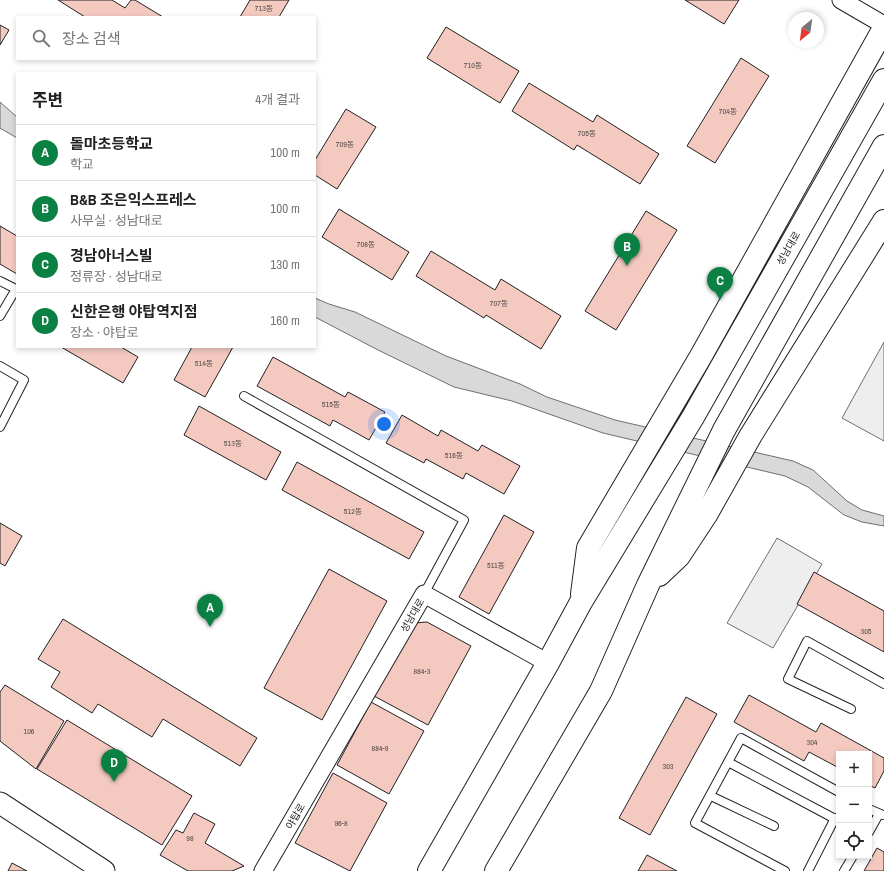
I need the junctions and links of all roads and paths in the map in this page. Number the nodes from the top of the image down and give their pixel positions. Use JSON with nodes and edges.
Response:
{"nodes":[{"id":1,"x":841,"y":0,"type":"edge"},
{"id":2,"x":884,"y":27,"type":"edge"},
{"id":3,"x":884,"y":80,"type":"edge"},
{"id":4,"x":884,"y":146,"type":"edge"},
{"id":5,"x":884,"y":221,"type":"edge"},
{"id":6,"x":0,"y":281,"type":"edge"},
{"id":7,"x":0,"y":316,"type":"edge"},
{"id":8,"x":0,"y":366,"type":"edge"},
{"id":9,"x":244,"y":396,"type":"dead end"},
{"id":10,"x":0,"y":427,"type":"edge"},
{"id":11,"x":696,"y":511,"type":"junction"},
{"id":12,"x":424,"y":594,"type":"junction"},
{"id":13,"x":581,"y":602,"type":"junction"},
{"id":14,"x":548,"y":664,"type":"junction"},
{"id":15,"x":884,"y":684,"type":"edge"},
{"id":16,"x":850,"y":709,"type":"dead end"},
{"id":17,"x":328,"y":760,"type":"joint"},
{"id":18,"x":728,"y":762,"type":"junction"},
{"id":19,"x":836,"y":790,"type":"edge"},
{"id":20,"x":711,"y":796,"type":"junction"},
{"id":21,"x":2,"y":810,"type":"edge"},
{"id":22,"x":872,"y":810,"type":"edge"},
{"id":23,"x":882,"y":815,"type":"edge"},
{"id":24,"x":836,"y":818,"type":"edge"},
{"id":25,"x":836,"y":821,"type":"edge"},
{"id":26,"x":774,"y":826,"type":"dead end"},
{"id":27,"x":872,"y":828,"type":"edge"},
{"id":28,"x":851,"y":859,"type":"edge"},
{"id":29,"x":104,"y":871,"type":"edge"},
{"id":30,"x":263,"y":871,"type":"edge"},
{"id":31,"x":429,"y":871,"type":"edge"},
{"id":32,"x":496,"y":871,"type":"edge"},
{"id":33,"x":785,"y":871,"type":"edge"},
{"id":34,"x":808,"y":871,"type":"edge"},
{"id":35,"x":844,"y":871,"type":"edge"}],
"edges":[{"from":1,"to":2,"type":"street"},
{"from":2,"to":13,"type":"main road"},
{"from":3,"to":13,"type":"main road","name":"성남대로"},
{"from":4,"to":11,"type":"main road"},
{"from":5,"to":11,"type":"main road"},
{"from":6,"to":7,"type":"lane"},
{"from":8,"to":10,"type":"lane"},
{"from":9,"to":12,"type":"lane"},
{"from":11,"to":32,"type":"main road"},
{"from":12,"to":14,"type":"street","name":"성남대로"},
{"from":12,"to":17,"type":"street","name":"성남대로"},
{"from":13,"to":14,"type":"main road"},
{"from":14,"to":31,"type":"main road"},
{"from":15,"to":16,"type":"lane"},
{"from":17,"to":30,"type":"street","name":"야탑로"},
{"from":18,"to":19,"type":"lane"},
{"from":18,"to":20,"type":"lane"},
{"from":18,"to":24,"type":"lane"},
{"from":20,"to":26,"type":"lane"},
{"from":20,"to":33,"type":"lane"},
{"from":21,"to":29,"type":"street"},
{"from":22,"to":23,"type":"lane"},
{"from":23,"to":27,"type":"lane"},
{"from":25,"to":34,"type":"lane"},
{"from":28,"to":35,"type":"lane"}]}
